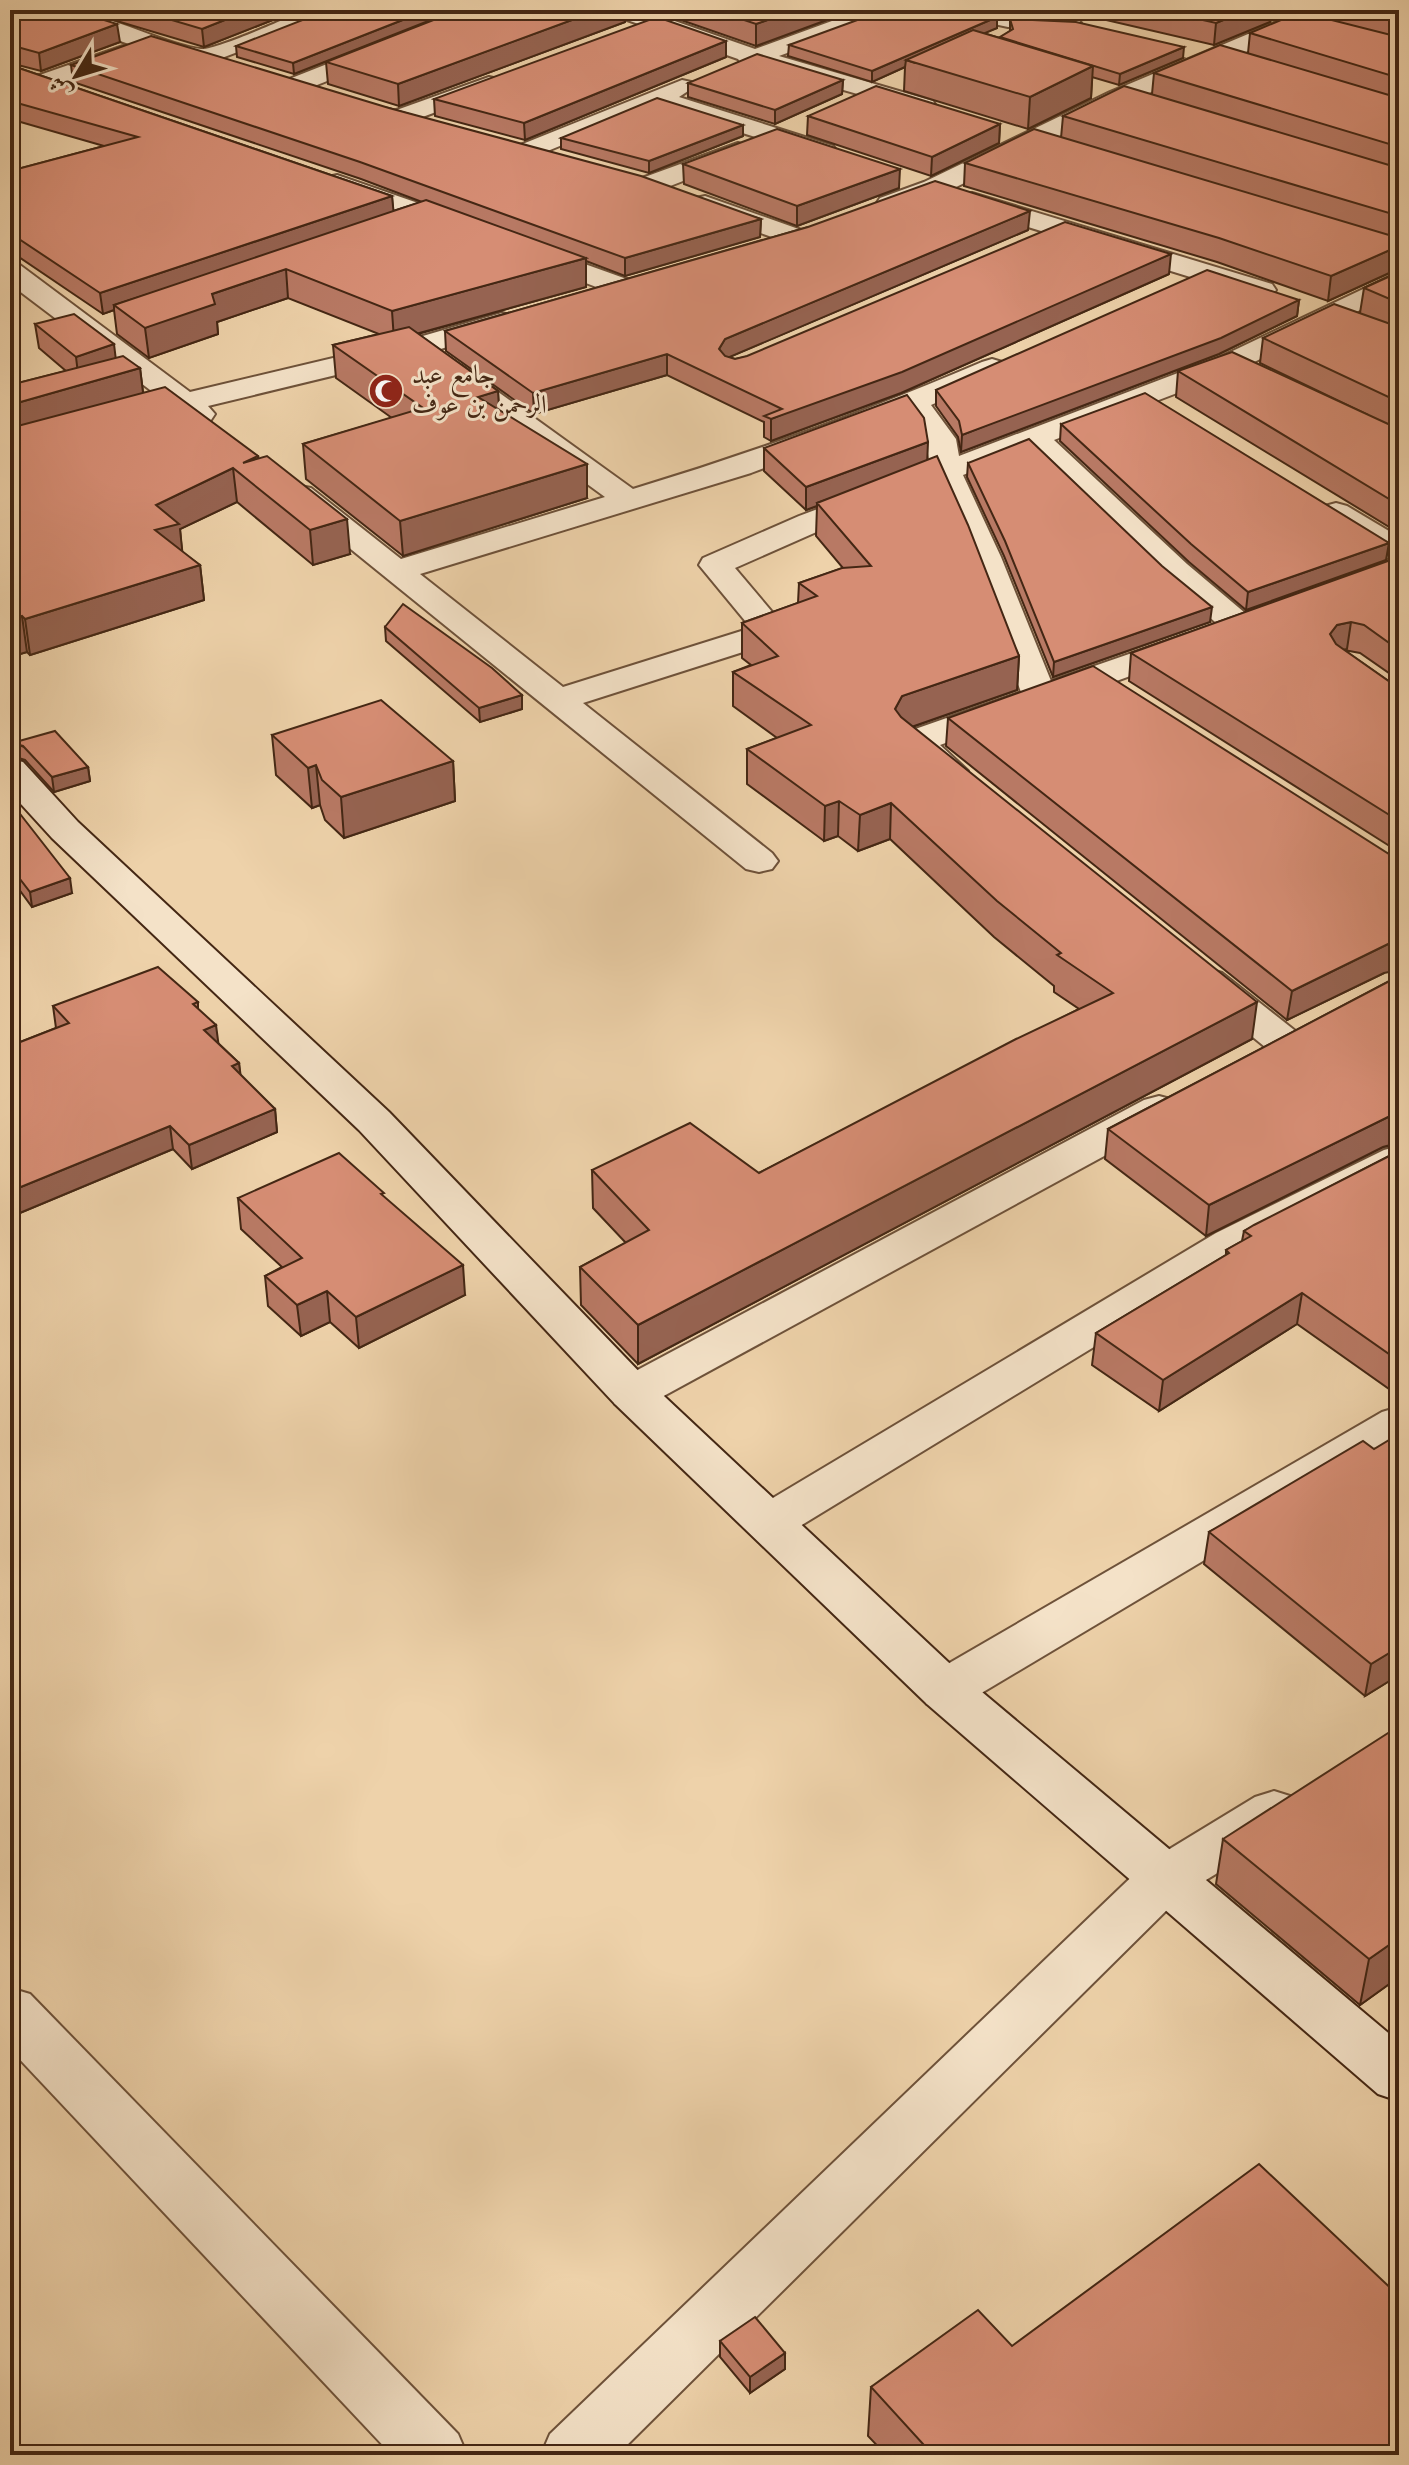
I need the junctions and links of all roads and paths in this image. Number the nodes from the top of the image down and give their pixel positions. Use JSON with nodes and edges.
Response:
{"nodes":[{"id":1,"x":327,"y":10,"type":"edge"},
{"id":2,"x":485,"y":10,"type":"edge"},
{"id":3,"x":935,"y":10,"type":"edge"},
{"id":4,"x":960,"y":10,"type":"edge"},
{"id":5,"x":1255,"y":10,"type":"edge"},
{"id":6,"x":1325,"y":10,"type":"edge"},
{"id":7,"x":78,"y":19,"type":"edge"},
{"id":8,"x":625,"y":21,"type":"edge"},
{"id":9,"x":1291,"y":22,"type":"junction"},
{"id":10,"x":1089,"y":26,"type":"edge"},
{"id":11,"x":1338,"y":34,"type":"edge"},
{"id":12,"x":148,"y":43,"type":"junction"},
{"id":13,"x":1179,"y":49,"type":"edge"},
{"id":14,"x":1213,"y":55,"type":"junction"},
{"id":15,"x":206,"y":57,"type":"junction"},
{"id":16,"x":756,"y":57,"type":"junction"},
{"id":17,"x":728,"y":68,"type":"edge"},
{"id":18,"x":1255,"y":69,"type":"edge"},
{"id":19,"x":918,"y":74,"type":"edge"},
{"id":20,"x":514,"y":75,"type":"edge"},
{"id":21,"x":699,"y":80,"type":"edge"},
{"id":22,"x":293,"y":86,"type":"junction"},
{"id":23,"x":1089,"y":87,"type":"edge"},
{"id":24,"x":876,"y":91,"type":"junction"},
{"id":25,"x":87,"y":97,"type":"edge"},
{"id":26,"x":1119,"y":97,"type":"junction"},
{"id":27,"x":656,"y":98,"type":"junction"},
{"id":28,"x":339,"y":99,"type":"edge"},
{"id":29,"x":369,"y":108,"type":"edge"},
{"id":30,"x":1159,"y":108,"type":"edge"},
{"id":31,"x":835,"y":110,"type":"edge"},
{"id":32,"x":948,"y":113,"type":"edge"},
{"id":33,"x":400,"y":117,"type":"junction"},
{"id":34,"x":807,"y":123,"type":"edge"},
{"id":35,"x":992,"y":126,"type":"edge"},
{"id":36,"x":441,"y":129,"type":"edge"},
{"id":37,"x":779,"y":135,"type":"junction"},
{"id":38,"x":1035,"y":140,"type":"junction"},
{"id":39,"x":497,"y":144,"type":"edge"},
{"id":40,"x":1065,"y":149,"type":"edge"},
{"id":41,"x":524,"y":152,"type":"junction"},
{"id":42,"x":849,"y":159,"type":"edge"},
{"id":43,"x":566,"y":163,"type":"edge"},
{"id":44,"x":307,"y":173,"type":"edge"},
{"id":45,"x":891,"y":174,"type":"edge"},
{"id":46,"x":623,"y":177,"type":"edge"},
{"id":47,"x":651,"y":184,"type":"junction"},
{"id":48,"x":933,"y":188,"type":"junction"},
{"id":49,"x":865,"y":213,"type":"edge"},
{"id":50,"x":430,"y":216,"type":"junction"},
{"id":51,"x":824,"y":228,"type":"edge"},
{"id":52,"x":1061,"y":230,"type":"junction"},
{"id":53,"x":386,"y":231,"type":"edge"},
{"id":54,"x":481,"y":234,"type":"edge"},
{"id":55,"x":797,"y":238,"type":"junction"},
{"id":56,"x":508,"y":244,"type":"edge"},
{"id":57,"x":1019,"y":248,"type":"edge"},
{"id":58,"x":754,"y":250,"type":"edge"},
{"id":59,"x":10,"y":271,"type":"edge"},
{"id":60,"x":1206,"y":271,"type":"junction"},
{"id":61,"x":653,"y":279,"type":"edge"},
{"id":62,"x":1399,"y":280,"type":"edge"},
{"id":63,"x":625,"y":288,"type":"junction"},
{"id":64,"x":1167,"y":289,"type":"edge"},
{"id":65,"x":580,"y":300,"type":"edge"},
{"id":66,"x":536,"y":313,"type":"edge"},
{"id":67,"x":1346,"y":319,"type":"junction"},
{"id":68,"x":417,"y":347,"type":"junction"},
{"id":69,"x":1014,"y":358,"type":"edge"},
{"id":70,"x":185,"y":402,"type":"junction"},
{"id":71,"x":913,"y":402,"type":"junction"},
{"id":72,"x":222,"y":432,"type":"edge"},
{"id":73,"x":1034,"y":438,"type":"junction"},
{"id":74,"x":10,"y":452,"type":"edge"},
{"id":75,"x":946,"y":471,"type":"junction"},
{"id":76,"x":272,"y":472,"type":"edge"},
{"id":77,"x":1310,"y":497,"type":"edge"},
{"id":78,"x":627,"y":499,"type":"junction"},
{"id":79,"x":1394,"y":565,"type":"edge"},
{"id":80,"x":397,"y":571,"type":"junction"},
{"id":81,"x":1094,"y":677,"type":"junction"},
{"id":82,"x":1040,"y":697,"type":"junction"},
{"id":83,"x":558,"y":700,"type":"junction"},
{"id":84,"x":1134,"y":703,"type":"edge"},
{"id":85,"x":10,"y":770,"type":"edge"},
{"id":86,"x":976,"y":792,"type":"edge"},
{"id":87,"x":759,"y":861,"type":"dead end"},
{"id":88,"x":1185,"y":962,"type":"edge"},
{"id":89,"x":1322,"y":1023,"type":"edge"},
{"id":90,"x":1284,"y":1042,"type":"junction"},
{"id":91,"x":1242,"y":1065,"type":"edge"},
{"id":92,"x":1200,"y":1087,"type":"edge"},
{"id":93,"x":1399,"y":1159,"type":"edge"},
{"id":94,"x":632,"y":1393,"type":"junction"},
{"id":95,"x":1399,"y":1423,"type":"edge"},
{"id":96,"x":770,"y":1522,"type":"junction"},
{"id":97,"x":945,"y":1690,"type":"junction"},
{"id":98,"x":1321,"y":1784,"type":"edge"},
{"id":99,"x":1164,"y":1879,"type":"junction"},
{"id":100,"x":10,"y":2011,"type":"edge"},
{"id":101,"x":1399,"y":2077,"type":"edge"},
{"id":102,"x":435,"y":2455,"type":"edge"},
{"id":103,"x":573,"y":2455,"type":"edge"}],
"edges":[{"from":1,"to":15,"type":"street"},
{"from":2,"to":22,"type":"street"},
{"from":3,"to":16,"type":"street"},
{"from":4,"to":10,"type":"street"},
{"from":5,"to":9,"type":"street"},
{"from":6,"to":9,"type":"street"},
{"from":7,"to":12,"type":"street"},
{"from":8,"to":16,"type":"street"},
{"from":9,"to":11,"type":"street"},
{"from":9,"to":14,"type":"street"},
{"from":12,"to":15,"type":"street"},
{"from":12,"to":25,"type":"street"},
{"from":13,"to":14,"type":"street"},
{"from":14,"to":18,"type":"street"},
{"from":14,"to":26,"type":"street"},
{"from":15,"to":22,"type":"street"},
{"from":16,"to":17,"type":"street"},
{"from":16,"to":24,"type":"street"},
{"from":19,"to":24,"type":"street"},
{"from":20,"to":33,"type":"street"},
{"from":21,"to":27,"type":"street"},
{"from":22,"to":28,"type":"street"},
{"from":23,"to":26,"type":"street"},
{"from":24,"to":31,"type":"street"},
{"from":24,"to":32,"type":"street"},
{"from":26,"to":30,"type":"street"},
{"from":26,"to":38,"type":"street"},
{"from":27,"to":37,"type":"street"},
{"from":27,"to":41,"type":"street"},
{"from":29,"to":33,"type":"street"},
{"from":33,"to":36,"type":"street"},
{"from":34,"to":37,"type":"street"},
{"from":35,"to":38,"type":"street"},
{"from":37,"to":42,"type":"street"},
{"from":37,"to":47,"type":"street"},
{"from":38,"to":40,"type":"street"},
{"from":38,"to":48,"type":"street"},
{"from":39,"to":41,"type":"street"},
{"from":41,"to":43,"type":"street"},
{"from":44,"to":50,"type":"street"},
{"from":45,"to":48,"type":"street"},
{"from":46,"to":47,"type":"street"},
{"from":47,"to":55,"type":"street"},
{"from":48,"to":49,"type":"street"},
{"from":48,"to":52,"type":"street"},
{"from":50,"to":53,"type":"street"},
{"from":50,"to":54,"type":"street"},
{"from":51,"to":55,"type":"street"},
{"from":52,"to":57,"type":"street"},
{"from":52,"to":60,"type":"street"},
{"from":55,"to":58,"type":"street"},
{"from":56,"to":63,"type":"street"},
{"from":59,"to":70,"type":"street"},
{"from":60,"to":64,"type":"street"},
{"from":60,"to":67,"type":"street"},
{"from":61,"to":63,"type":"street"},
{"from":62,"to":67,"type":"street"},
{"from":63,"to":65,"type":"street"},
{"from":66,"to":68,"type":"street"},
{"from":67,"to":73,"type":"street"},
{"from":68,"to":70,"type":"street"},
{"from":68,"to":78,"type":"street"},
{"from":69,"to":71,"type":"street"},
{"from":70,"to":72,"type":"street"},
{"from":70,"to":74,"type":"street"},
{"from":71,"to":75,"type":"street"},
{"from":71,"to":78,"type":"street"},
{"from":73,"to":75,"type":"street"},
{"from":73,"to":81,"type":"street"},
{"from":75,"to":82,"type":"street"},
{"from":75,"to":83,"type":"street"},
{"from":76,"to":80,"type":"street"},
{"from":77,"to":79,"type":"street"},
{"from":78,"to":80,"type":"street"},
{"from":80,"to":83,"type":"street"},
{"from":81,"to":82,"type":"street"},
{"from":81,"to":84,"type":"street"},
{"from":82,"to":86,"type":"street"},
{"from":83,"to":87,"type":"street"},
{"from":85,"to":94,"type":"street"},
{"from":88,"to":90,"type":"street"},
{"from":89,"to":90,"type":"street"},
{"from":90,"to":91,"type":"street"},
{"from":92,"to":94,"type":"street"},
{"from":93,"to":96,"type":"street"},
{"from":94,"to":96,"type":"street"},
{"from":95,"to":97,"type":"street"},
{"from":96,"to":97,"type":"street"},
{"from":97,"to":99,"type":"street"},
{"from":98,"to":99,"type":"street"},
{"from":99,"to":101,"type":"street"},
{"from":99,"to":103,"type":"street"},
{"from":100,"to":102,"type":"street"}]}
